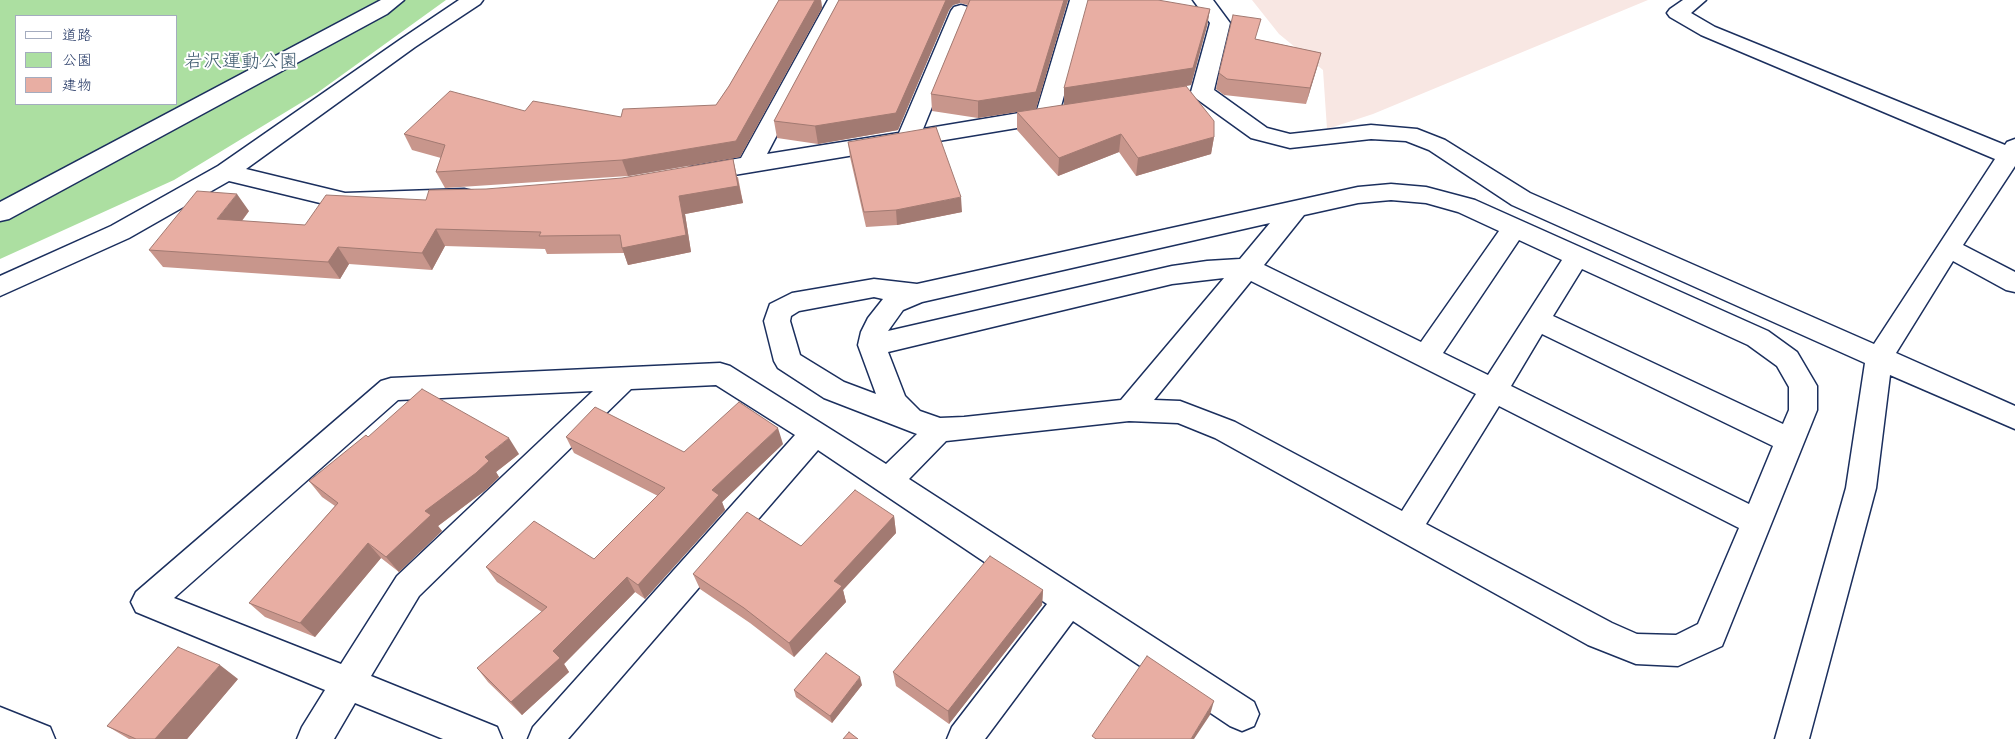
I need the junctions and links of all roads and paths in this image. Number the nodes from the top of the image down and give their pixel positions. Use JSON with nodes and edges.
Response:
{"nodes":[{"id":1,"x":394,"y":0,"type":"edge"},
{"id":2,"x":473,"y":0,"type":"edge"},
{"id":3,"x":1080,"y":0,"type":"edge"},
{"id":4,"x":1203,"y":0,"type":"edge"},
{"id":5,"x":1696,"y":0,"type":"edge"},
{"id":6,"x":836,"y":3,"type":"edge"},
{"id":7,"x":961,"y":11,"type":"dead end"},
{"id":8,"x":1076,"y":112,"type":"edge"},
{"id":9,"x":1047,"y":116,"type":"junction"},
{"id":10,"x":908,"y":138,"type":"junction"},
{"id":11,"x":2013,"y":154,"type":"edge"},
{"id":12,"x":750,"y":164,"type":"junction"},
{"id":13,"x":226,"y":172,"type":"junction"},
{"id":14,"x":675,"y":177,"type":"edge"},
{"id":15,"x":484,"y":197,"type":"edge"},
{"id":16,"x":1295,"y":210,"type":"junction"},
{"id":17,"x":0,"y":213,"type":"edge"},
{"id":18,"x":1514,"y":228,"type":"junction"},
{"id":19,"x":1948,"y":248,"type":"junction"},
{"id":20,"x":1577,"y":256,"type":"junction"},
{"id":21,"x":1248,"y":268,"type":"junction"},
{"id":22,"x":2015,"y":283,"type":"edge"},
{"id":23,"x":0,"y":287,"type":"edge"},
{"id":24,"x":917,"y":294,"type":"junction"},
{"id":25,"x":1537,"y":320,"type":"junction"},
{"id":26,"x":872,"y":345,"type":"junction"},
{"id":27,"x":1426,"y":357,"type":"junction"},
{"id":28,"x":1878,"y":358,"type":"junction"},
{"id":29,"x":623,"y":379,"type":"junction"},
{"id":30,"x":1493,"y":390,"type":"junction"},
{"id":31,"x":1129,"y":410,"type":"junction"},
{"id":32,"x":2015,"y":418,"type":"edge"},
{"id":33,"x":910,"y":419,"type":"junction"},
{"id":34,"x":939,"y":430,"type":"junction"},
{"id":35,"x":815,"y":432,"type":"junction"},
{"id":36,"x":1790,"y":441,"type":"junction"},
{"id":37,"x":888,"y":480,"type":"junction"},
{"id":38,"x":1757,"y":522,"type":"junction"},
{"id":39,"x":1407,"y":529,"type":"junction"},
{"id":40,"x":1070,"y":599,"type":"junction"},
{"id":41,"x":348,"y":685,"type":"junction"},
{"id":42,"x":1242,"y":714,"type":"dead end"},
{"id":43,"x":0,"y":724,"type":"edge"},
{"id":44,"x":38,"y":739,"type":"edge"},
{"id":45,"x":314,"y":739,"type":"edge"},
{"id":46,"x":485,"y":739,"type":"edge"},
{"id":47,"x":545,"y":739,"type":"edge"},
{"id":48,"x":964,"y":739,"type":"edge"},
{"id":49,"x":1792,"y":739,"type":"edge"}],
"edges":[{"from":1,"to":17,"type":"street"},
{"from":2,"to":13,"type":"street"},
{"from":3,"to":9,"type":"street"},
{"from":4,"to":28,"type":"street"},
{"from":5,"to":11,"type":"street"},
{"from":6,"to":12,"type":"street"},
{"from":7,"to":10,"type":"street"},
{"from":8,"to":9,"type":"street"},
{"from":9,"to":10,"type":"street"},
{"from":10,"to":12,"type":"street"},
{"from":11,"to":19,"type":"street"},
{"from":12,"to":14,"type":"street"},
{"from":13,"to":15,"type":"street"},
{"from":13,"to":23,"type":"street"},
{"from":16,"to":18,"type":"street"},
{"from":16,"to":21,"type":"street"},
{"from":16,"to":24,"type":"street"},
{"from":18,"to":20,"type":"street"},
{"from":18,"to":27,"type":"street"},
{"from":19,"to":22,"type":"street"},
{"from":19,"to":28,"type":"street"},
{"from":20,"to":25,"type":"street"},
{"from":20,"to":36,"type":"street"},
{"from":21,"to":26,"type":"street"},
{"from":21,"to":27,"type":"street"},
{"from":21,"to":31,"type":"street"},
{"from":24,"to":26,"type":"street"},
{"from":24,"to":33,"type":"street"},
{"from":25,"to":30,"type":"street"},
{"from":25,"to":36,"type":"street"},
{"from":26,"to":33,"type":"street"},
{"from":27,"to":30,"type":"street"},
{"from":28,"to":32,"type":"street"},
{"from":28,"to":49,"type":"street"},
{"from":29,"to":35,"type":"street"},
{"from":29,"to":41,"type":"street"},
{"from":29,"to":41,"type":"street"},
{"from":30,"to":38,"type":"street"},
{"from":30,"to":39,"type":"street"},
{"from":31,"to":34,"type":"street"},
{"from":31,"to":39,"type":"street"},
{"from":33,"to":34,"type":"street"},
{"from":34,"to":37,"type":"street"},
{"from":35,"to":37,"type":"street"},
{"from":35,"to":47,"type":"street"},
{"from":36,"to":38,"type":"street"},
{"from":37,"to":40,"type":"street"},
{"from":38,"to":39,"type":"street"},
{"from":40,"to":42,"type":"street"},
{"from":40,"to":48,"type":"street"},
{"from":41,"to":45,"type":"street"},
{"from":41,"to":46,"type":"street"},
{"from":43,"to":44,"type":"street"}]}
